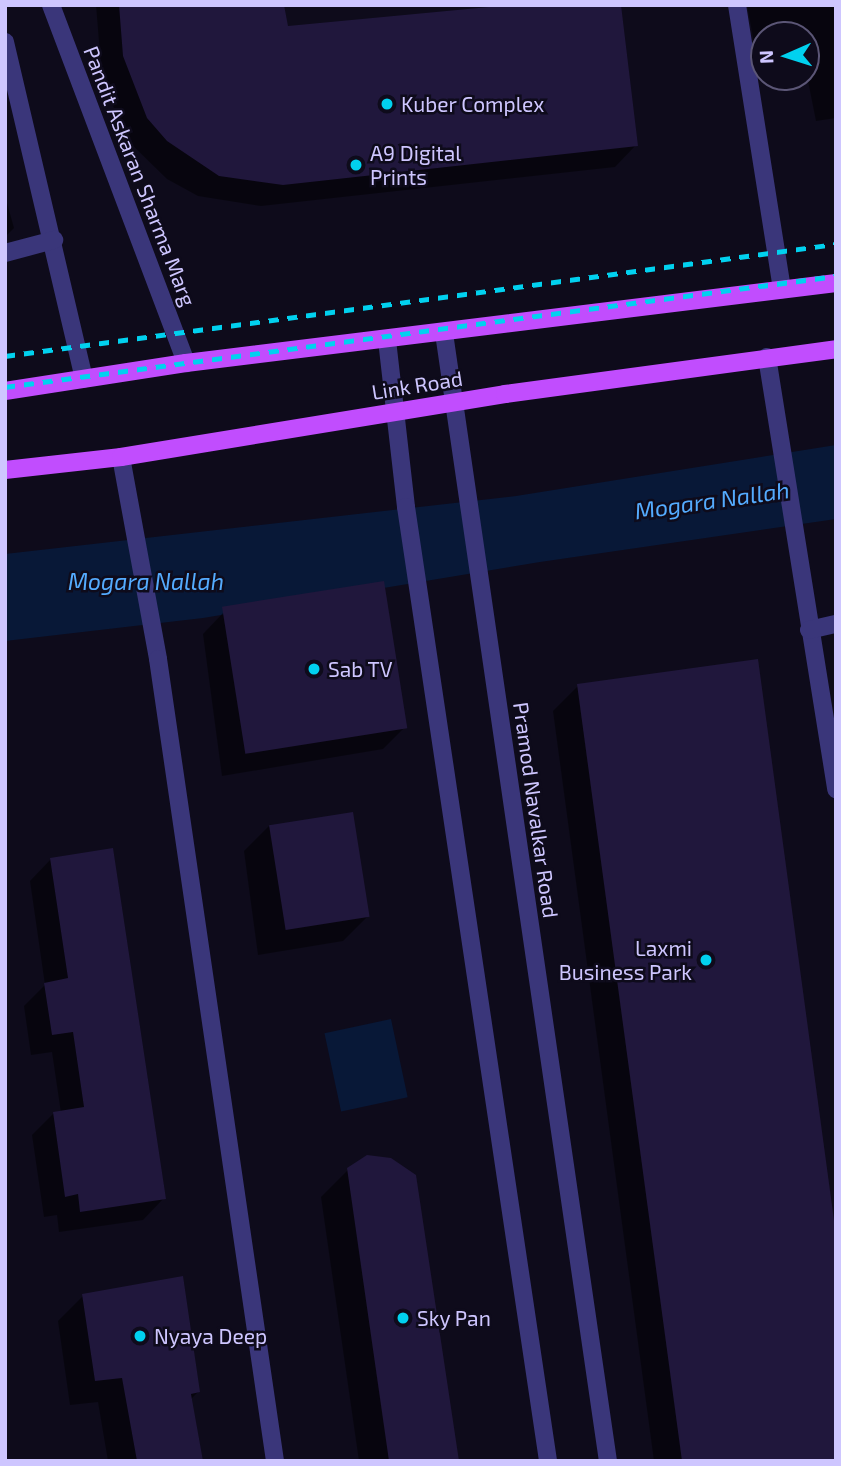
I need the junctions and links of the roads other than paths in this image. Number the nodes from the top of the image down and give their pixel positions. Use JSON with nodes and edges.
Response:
{"nodes":[{"id":1,"x":51,"y":5,"type":"edge"},
{"id":2,"x":737,"y":5,"type":"edge"},
{"id":3,"x":5,"y":42,"type":"edge"},
{"id":4,"x":54,"y":240,"type":"junction"},
{"id":5,"x":5,"y":253,"type":"edge"},
{"id":6,"x":836,"y":283,"type":"edge"},
{"id":7,"x":782,"y":289,"type":"junction"},
{"id":8,"x":444,"y":333,"type":"junction"},
{"id":9,"x":387,"y":340,"type":"junction"},
{"id":10,"x":836,"y":349,"type":"edge"},
{"id":11,"x":767,"y":357,"type":"junction"},
{"id":12,"x":186,"y":363,"type":"junction"},
{"id":13,"x":84,"y":379,"type":"junction"},
{"id":14,"x":5,"y":391,"type":"edge"},
{"id":15,"x":452,"y":402,"type":"junction"},
{"id":16,"x":393,"y":412,"type":"junction"},
{"id":17,"x":121,"y":457,"type":"junction"},
{"id":18,"x":5,"y":470,"type":"edge"},
{"id":19,"x":836,"y":624,"type":"edge"},
{"id":20,"x":809,"y":630,"type":"junction"},
{"id":21,"x":836,"y":790,"type":"edge"},
{"id":22,"x":275,"y":1461,"type":"edge"},
{"id":23,"x":548,"y":1461,"type":"edge"},
{"id":24,"x":608,"y":1461,"type":"edge"}],
"edges":[{"from":1,"to":12,"type":"street","name":"Pandit Askaran Sharma Marg"},
{"from":2,"to":7,"type":"street"},
{"from":3,"to":4,"type":"street"},
{"from":4,"to":5,"type":"street"},
{"from":4,"to":13,"type":"street"},
{"from":6,"to":7,"type":"main road"},
{"from":7,"to":8,"type":"main road"},
{"from":8,"to":9,"type":"main road"},
{"from":8,"to":15,"type":"street","name":"Pramod Navalkar Road"},
{"from":9,"to":12,"type":"main road"},
{"from":9,"to":16,"type":"street"},
{"from":10,"to":11,"type":"main road","name":"Link Road"},
{"from":11,"to":15,"type":"main road","name":"Link Road"},
{"from":11,"to":20,"type":"street"},
{"from":12,"to":13,"type":"main road"},
{"from":13,"to":14,"type":"main road"},
{"from":15,"to":16,"type":"main road","name":"Link Road"},
{"from":15,"to":24,"type":"street","name":"Pramod Navalkar Road"},
{"from":16,"to":17,"type":"main road","name":"Link Road"},
{"from":16,"to":23,"type":"street"},
{"from":17,"to":18,"type":"main road","name":"Link Road"},
{"from":17,"to":22,"type":"street"},
{"from":19,"to":20,"type":"street"},
{"from":20,"to":21,"type":"street"}]}
